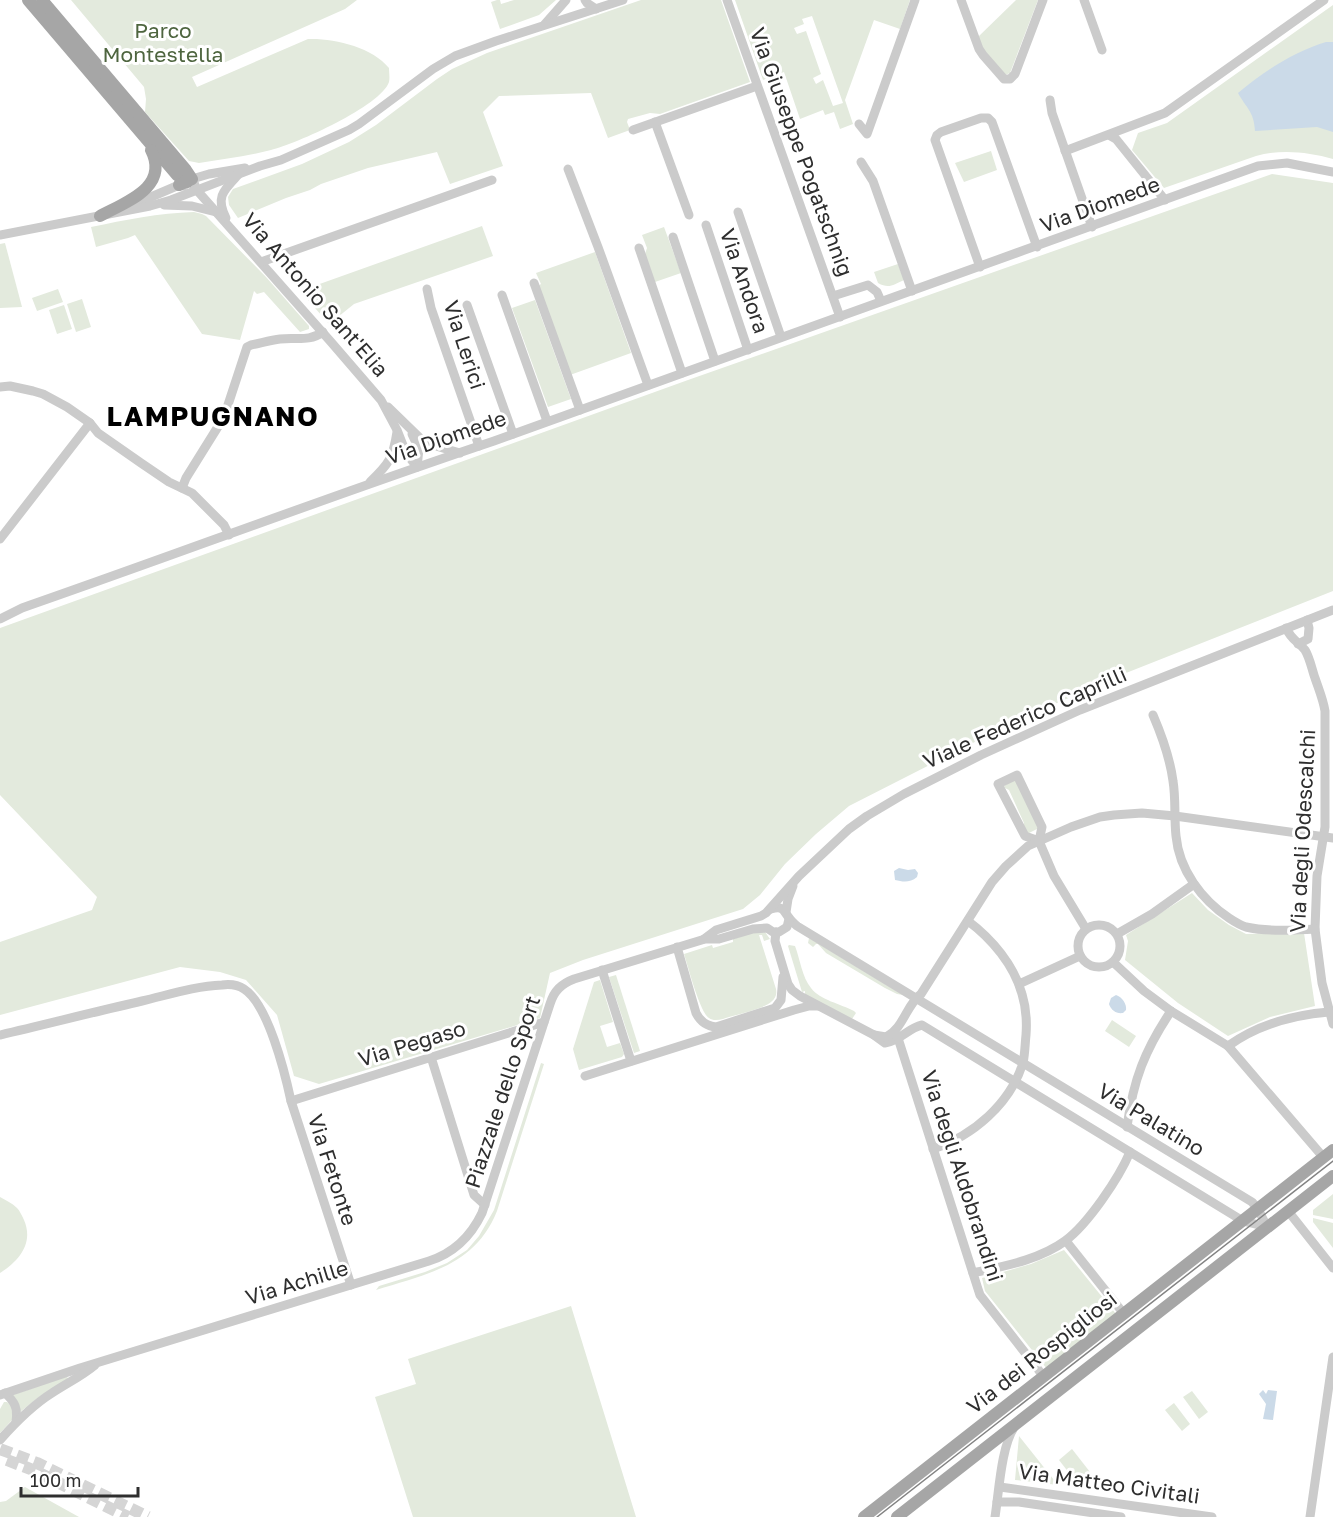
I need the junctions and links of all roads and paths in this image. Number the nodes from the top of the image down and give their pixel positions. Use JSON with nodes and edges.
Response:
{"nodes":[{"id":1,"x":28,"y":0,"type":"edge"},
{"id":2,"x":42,"y":0,"type":"edge"},
{"id":3,"x":566,"y":0,"type":"edge"},
{"id":4,"x":585,"y":0,"type":"edge"},
{"id":5,"x":622,"y":0,"type":"edge"},
{"id":6,"x":727,"y":0,"type":"edge"},
{"id":7,"x":915,"y":0,"type":"edge"},
{"id":8,"x":961,"y":0,"type":"edge"},
{"id":9,"x":1043,"y":0,"type":"edge"},
{"id":10,"x":1084,"y":0,"type":"edge"},
{"id":11,"x":1324,"y":0,"type":"edge"},
{"id":12,"x":596,"y":9,"type":"junction"},
{"id":13,"x":545,"y":24,"type":"junction"},
{"id":14,"x":1102,"y":50,"type":"dead end"},
{"id":15,"x":757,"y":86,"type":"junction"},
{"id":16,"x":1050,"y":100,"type":"dead end"},
{"id":17,"x":655,"y":122,"type":"junction"},
{"id":18,"x":858,"y":124,"type":"dead end"},
{"id":19,"x":1134,"y":126,"type":"junction"},
{"id":20,"x":633,"y":130,"type":"dead end"},
{"id":21,"x":140,"y":131,"type":"junction"},
{"id":22,"x":1109,"y":135,"type":"junction"},
{"id":23,"x":1065,"y":151,"type":"junction"},
{"id":24,"x":1126,"y":152,"type":"junction"},
{"id":25,"x":861,"y":162,"type":"dead end"},
{"id":26,"x":260,"y":166,"type":"junction"},
{"id":27,"x":568,"y":169,"type":"dead end"},
{"id":28,"x":1333,"y":172,"type":"edge"},
{"id":29,"x":239,"y":174,"type":"junction"},
{"id":30,"x":492,"y":180,"type":"dead end"},
{"id":31,"x":191,"y":182,"type":"junction"},
{"id":32,"x":1165,"y":200,"type":"junction"},
{"id":33,"x":150,"y":206,"type":"junction"},
{"id":34,"x":738,"y":212,"type":"dead end"},
{"id":35,"x":114,"y":213,"type":"junction"},
{"id":36,"x":218,"y":213,"type":"junction"},
{"id":37,"x":689,"y":215,"type":"dead end"},
{"id":38,"x":100,"y":216,"type":"junction"},
{"id":39,"x":706,"y":225,"type":"dead end"},
{"id":40,"x":1092,"y":227,"type":"junction"},
{"id":41,"x":232,"y":228,"type":"junction"},
{"id":42,"x":0,"y":236,"type":"edge"},
{"id":43,"x":673,"y":237,"type":"dead end"},
{"id":44,"x":1037,"y":247,"type":"junction"},
{"id":45,"x":639,"y":248,"type":"dead end"},
{"id":46,"x":261,"y":262,"type":"junction"},
{"id":47,"x":980,"y":267,"type":"junction"},
{"id":48,"x":534,"y":283,"type":"dead end"},
{"id":49,"x":427,"y":289,"type":"dead end"},
{"id":50,"x":912,"y":291,"type":"junction"},
{"id":51,"x":502,"y":295,"type":"dead end"},
{"id":52,"x":833,"y":296,"type":"junction"},
{"id":53,"x":881,"y":301,"type":"junction"},
{"id":54,"x":467,"y":305,"type":"dead end"},
{"id":55,"x":840,"y":317,"type":"junction"},
{"id":56,"x":323,"y":332,"type":"junction"},
{"id":57,"x":781,"y":337,"type":"junction"},
{"id":58,"x":748,"y":350,"type":"junction"},
{"id":59,"x":715,"y":361,"type":"junction"},
{"id":60,"x":682,"y":373,"type":"junction"},
{"id":61,"x":648,"y":385,"type":"junction"},
{"id":62,"x":0,"y":387,"type":"edge"},
{"id":63,"x":580,"y":410,"type":"junction"},
{"id":64,"x":547,"y":422,"type":"junction"},
{"id":65,"x":90,"y":423,"type":"junction"},
{"id":66,"x":402,"y":427,"type":"junction"},
{"id":67,"x":513,"y":434,"type":"junction"},
{"id":68,"x":479,"y":446,"type":"junction"},
{"id":69,"x":460,"y":453,"type":"junction"},
{"id":70,"x":417,"y":467,"type":"junction"},
{"id":71,"x":368,"y":484,"type":"junction"},
{"id":72,"x":182,"y":489,"type":"junction"},
{"id":73,"x":229,"y":535,"type":"junction"},
{"id":74,"x":0,"y":539,"type":"edge"},
{"id":75,"x":22,"y":608,"type":"junction"},
{"id":76,"x":1333,"y":610,"type":"edge"},
{"id":77,"x":0,"y":612,"type":"edge"},
{"id":78,"x":0,"y":619,"type":"edge"},
{"id":79,"x":1307,"y":620,"type":"junction"},
{"id":80,"x":1286,"y":628,"type":"junction"},
{"id":81,"x":1298,"y":644,"type":"junction"},
{"id":82,"x":1153,"y":715,"type":"dead end"},
{"id":83,"x":1175,"y":816,"type":"junction"},
{"id":84,"x":1328,"y":837,"type":"edge"},
{"id":85,"x":1039,"y":841,"type":"junction"},
{"id":86,"x":799,"y":876,"type":"junction"},
{"id":87,"x":1194,"y":884,"type":"junction"},
{"id":88,"x":769,"y":911,"type":"junction"},
{"id":89,"x":788,"y":915,"type":"junction"},
{"id":90,"x":968,"y":921,"type":"junction"},
{"id":91,"x":1086,"y":929,"type":"junction"},
{"id":92,"x":772,"y":930,"type":"junction"},
{"id":93,"x":1315,"y":930,"type":"junction"},
{"id":94,"x":1117,"y":934,"type":"junction"},
{"id":95,"x":702,"y":940,"type":"junction"},
{"id":96,"x":677,"y":947,"type":"junction"},
{"id":97,"x":1080,"y":956,"type":"junction"},
{"id":98,"x":1113,"y":962,"type":"junction"},
{"id":99,"x":602,"y":970,"type":"junction"},
{"id":100,"x":784,"y":970,"type":"junction"},
{"id":101,"x":1018,"y":984,"type":"junction"},
{"id":102,"x":915,"y":998,"type":"junction"},
{"id":103,"x":819,"y":1006,"type":"junction"},
{"id":104,"x":928,"y":1006,"type":"junction"},
{"id":105,"x":911,"y":1008,"type":"junction"},
{"id":106,"x":1171,"y":1011,"type":"junction"},
{"id":107,"x":1329,"y":1012,"type":"junction"},
{"id":108,"x":544,"y":1022,"type":"junction"},
{"id":109,"x":1333,"y":1024,"type":"edge"},
{"id":110,"x":0,"y":1035,"type":"edge"},
{"id":111,"x":896,"y":1035,"type":"junction"},
{"id":112,"x":1228,"y":1046,"type":"junction"},
{"id":113,"x":431,"y":1057,"type":"junction"},
{"id":114,"x":631,"y":1061,"type":"junction"},
{"id":115,"x":1023,"y":1063,"type":"junction"},
{"id":116,"x":585,"y":1076,"type":"dead end"},
{"id":117,"x":1014,"y":1081,"type":"junction"},
{"id":118,"x":291,"y":1101,"type":"junction"},
{"id":119,"x":1127,"y":1126,"type":"junction"},
{"id":120,"x":933,"y":1149,"type":"junction"},
{"id":121,"x":1130,"y":1152,"type":"junction"},
{"id":122,"x":1328,"y":1154,"type":"edge"},
{"id":123,"x":1333,"y":1176,"type":"edge"},
{"id":124,"x":485,"y":1205,"type":"junction"},
{"id":125,"x":1258,"y":1209,"type":"junction"},
{"id":126,"x":1288,"y":1211,"type":"junction"},
{"id":127,"x":1243,"y":1221,"type":"junction"},
{"id":128,"x":1267,"y":1227,"type":"junction"},
{"id":129,"x":1065,"y":1240,"type":"junction"},
{"id":130,"x":1333,"y":1268,"type":"edge"},
{"id":131,"x":973,"y":1273,"type":"junction"},
{"id":132,"x":351,"y":1285,"type":"junction"},
{"id":133,"x":1124,"y":1314,"type":"junction"},
{"id":134,"x":1333,"y":1357,"type":"edge"},
{"id":135,"x":97,"y":1363,"type":"junction"},
{"id":136,"x":1044,"y":1377,"type":"junction"},
{"id":137,"x":1331,"y":1384,"type":"edge"},
{"id":138,"x":2,"y":1396,"type":"edge"},
{"id":139,"x":16,"y":1422,"type":"junction"},
{"id":140,"x":1017,"y":1423,"type":"junction"},
{"id":141,"x":0,"y":1440,"type":"edge"},
{"id":142,"x":990,"y":1444,"type":"junction"},
{"id":143,"x":1005,"y":1452,"type":"junction"},
{"id":144,"x":1000,"y":1487,"type":"junction"},
{"id":145,"x":998,"y":1502,"type":"junction"},
{"id":146,"x":864,"y":1517,"type":"edge"},
{"id":147,"x":897,"y":1517,"type":"edge"},
{"id":148,"x":995,"y":1517,"type":"edge"},
{"id":149,"x":1121,"y":1517,"type":"edge"},
{"id":150,"x":1212,"y":1517,"type":"edge"},
{"id":151,"x":1310,"y":1517,"type":"edge"}],
"edges":[{"from":1,"to":21,"type":"main road","name":"Via Antonio Sant'Elia"},
{"from":2,"to":31,"type":"main road","name":"Via Antonio Sant'Elia"},
{"from":3,"to":13,"type":"street"},
{"from":4,"to":12,"type":"street"},
{"from":5,"to":12,"type":"street"},
{"from":6,"to":15,"type":"street","name":"Via Giuseppe Pogatschnig"},
{"from":7,"to":18,"type":"street"},
{"from":8,"to":9,"type":"street"},
{"from":10,"to":14,"type":"street"},
{"from":11,"to":19,"type":"street"},
{"from":12,"to":13,"type":"street"},
{"from":13,"to":26,"type":"street"},
{"from":15,"to":17,"type":"street"},
{"from":15,"to":52,"type":"street","name":"Via Giuseppe Pogatschnig"},
{"from":16,"to":23,"type":"street"},
{"from":17,"to":20,"type":"street"},
{"from":17,"to":37,"type":"street"},
{"from":19,"to":22,"type":"street"},
{"from":19,"to":24,"type":"street"},
{"from":21,"to":31,"type":"main road","name":"Via Antonio Sant'Elia"},
{"from":21,"to":38,"type":"main road"},
{"from":22,"to":23,"type":"street"},
{"from":22,"to":24,"type":"street"},
{"from":23,"to":40,"type":"street"},
{"from":24,"to":32,"type":"street"},
{"from":25,"to":50,"type":"street"},
{"from":26,"to":29,"type":"street"},
{"from":26,"to":31,"type":"street"},
{"from":27,"to":61,"type":"street"},
{"from":28,"to":32,"type":"street","name":"Via Diomede"},
{"from":29,"to":31,"type":"street"},
{"from":29,"to":41,"type":"street"},
{"from":30,"to":46,"type":"street"},
{"from":31,"to":33,"type":"street"},
{"from":31,"to":35,"type":"street"},
{"from":31,"to":36,"type":"street","name":"Via Antonio Sant'Elia"},
{"from":32,"to":40,"type":"street","name":"Via Diomede"},
{"from":33,"to":35,"type":"street"},
{"from":33,"to":36,"type":"street"},
{"from":34,"to":57,"type":"street"},
{"from":35,"to":38,"type":"street"},
{"from":36,"to":41,"type":"street","name":"Via Antonio Sant'Elia"},
{"from":38,"to":42,"type":"street"},
{"from":39,"to":58,"type":"street","name":"Via Andora"},
{"from":40,"to":44,"type":"street","name":"Via Diomede"},
{"from":41,"to":46,"type":"street","name":"Via Antonio Sant'Elia"},
{"from":43,"to":59,"type":"street"},
{"from":44,"to":47,"type":"street","name":"Via Diomede"},
{"from":44,"to":47,"type":"street"},
{"from":45,"to":60,"type":"street"},
{"from":46,"to":56,"type":"street","name":"Via Antonio Sant'Elia"},
{"from":47,"to":50,"type":"street","name":"Via Diomede"},
{"from":48,"to":63,"type":"street"},
{"from":49,"to":68,"type":"street","name":"Via Lerici"},
{"from":50,"to":53,"type":"street","name":"Via Diomede"},
{"from":51,"to":64,"type":"street"},
{"from":52,"to":53,"type":"street"},
{"from":52,"to":55,"type":"street","name":"Via Giuseppe Pogatschnig"},
{"from":53,"to":55,"type":"street","name":"Via Diomede"},
{"from":54,"to":67,"type":"street"},
{"from":55,"to":57,"type":"street","name":"Via Diomede"},
{"from":56,"to":66,"type":"street","name":"Via Antonio Sant'Elia"},
{"from":56,"to":72,"type":"street"},
{"from":57,"to":58,"type":"street","name":"Via Diomede"},
{"from":58,"to":59,"type":"street","name":"Via Diomede"},
{"from":59,"to":60,"type":"street","name":"Via Diomede"},
{"from":60,"to":61,"type":"street","name":"Via Diomede"},
{"from":61,"to":63,"type":"street","name":"Via Diomede"},
{"from":62,"to":65,"type":"street"},
{"from":63,"to":64,"type":"street","name":"Via Diomede"},
{"from":64,"to":67,"type":"street","name":"Via Diomede"},
{"from":65,"to":72,"type":"street"},
{"from":65,"to":74,"type":"street"},
{"from":66,"to":69,"type":"street","name":"Via Antonio Sant'Elia"},
{"from":66,"to":70,"type":"street"},
{"from":66,"to":71,"type":"street"},
{"from":67,"to":68,"type":"street","name":"Via Diomede"},
{"from":68,"to":69,"type":"street","name":"Via Diomede"},
{"from":69,"to":70,"type":"street","name":"Via Diomede"},
{"from":70,"to":71,"type":"street","name":"Via Diomede"},
{"from":71,"to":73,"type":"street","name":"Via Diomede"},
{"from":72,"to":73,"type":"street"},
{"from":73,"to":75,"type":"street","name":"Via Diomede"},
{"from":75,"to":77,"type":"street","name":"Via Diomede"},
{"from":75,"to":78,"type":"street","name":"Via Diomede"},
{"from":76,"to":79,"type":"street","name":"Viale Federico Caprilli"},
{"from":79,"to":80,"type":"street","name":"Viale Federico Caprilli"},
{"from":79,"to":81,"type":"street"},
{"from":80,"to":81,"type":"street"},
{"from":80,"to":86,"type":"street","name":"Viale Federico Caprilli"},
{"from":81,"to":84,"type":"street","name":"Via degli Odescalchi"},
{"from":82,"to":83,"type":"street"},
{"from":83,"to":84,"type":"street"},
{"from":83,"to":85,"type":"street"},
{"from":83,"to":87,"type":"street"},
{"from":84,"to":93,"type":"street","name":"Via degli Odescalchi"},
{"from":85,"to":85,"type":"street"},
{"from":85,"to":90,"type":"street"},
{"from":85,"to":91,"type":"street"},
{"from":86,"to":88,"type":"street","name":"Viale Federico Caprilli"},
{"from":86,"to":89,"type":"street","name":"Viale Federico Caprilli"},
{"from":87,"to":93,"type":"street"},
{"from":87,"to":94,"type":"street"},
{"from":88,"to":89,"type":"street"},
{"from":88,"to":92,"type":"street"},
{"from":88,"to":95,"type":"street","name":"Piazzale dello Sport"},
{"from":89,"to":92,"type":"street"},
{"from":89,"to":102,"type":"street"},
{"from":90,"to":101,"type":"street"},
{"from":90,"to":102,"type":"street"},
{"from":91,"to":94,"type":"street"},
{"from":91,"to":97,"type":"street"},
{"from":92,"to":95,"type":"street","name":"Piazzale dello Sport"},
{"from":92,"to":100,"type":"street"},
{"from":93,"to":107,"type":"street","name":"Via degli Odescalchi"},
{"from":94,"to":98,"type":"street"},
{"from":95,"to":96,"type":"street","name":"Piazzale dello Sport"},
{"from":96,"to":99,"type":"street","name":"Piazzale dello Sport"},
{"from":96,"to":100,"type":"street"},
{"from":97,"to":98,"type":"street"},
{"from":97,"to":101,"type":"street"},
{"from":98,"to":106,"type":"street"},
{"from":99,"to":108,"type":"street","name":"Piazzale dello Sport"},
{"from":99,"to":114,"type":"street"},
{"from":100,"to":103,"type":"street"},
{"from":101,"to":115,"type":"street"},
{"from":102,"to":104,"type":"street","name":"Via Palatino"},
{"from":102,"to":105,"type":"street"},
{"from":103,"to":111,"type":"street"},
{"from":103,"to":114,"type":"street"},
{"from":104,"to":105,"type":"street"},
{"from":104,"to":115,"type":"street","name":"Via Palatino"},
{"from":105,"to":111,"type":"street"},
{"from":106,"to":112,"type":"street"},
{"from":106,"to":119,"type":"street"},
{"from":107,"to":109,"type":"street","name":"Via degli Odescalchi"},
{"from":107,"to":112,"type":"street"},
{"from":108,"to":113,"type":"street","name":"Via Pegaso"},
{"from":108,"to":124,"type":"street","name":"Piazzale dello Sport"},
{"from":110,"to":118,"type":"street","name":"Via Fetonte"},
{"from":111,"to":117,"type":"street","name":"Via Palatino"},
{"from":111,"to":120,"type":"street","name":"Via degli Aldobrandini"},
{"from":112,"to":122,"type":"street"},
{"from":113,"to":118,"type":"street","name":"Via Pegaso"},
{"from":113,"to":124,"type":"street","name":"Piazzale dello Sport"},
{"from":114,"to":116,"type":"street"},
{"from":115,"to":117,"type":"street"},
{"from":115,"to":119,"type":"street","name":"Via Palatino"},
{"from":117,"to":120,"type":"street"},
{"from":117,"to":121,"type":"street","name":"Via Palatino"},
{"from":118,"to":132,"type":"street","name":"Via Fetonte"},
{"from":119,"to":125,"type":"street","name":"Via Palatino"},
{"from":120,"to":131,"type":"street","name":"Via degli Aldobrandini"},
{"from":121,"to":127,"type":"street","name":"Via Palatino"},
{"from":121,"to":129,"type":"street"},
{"from":122,"to":125,"type":"main road","name":"Via dei Rospigliosi"},
{"from":123,"to":126,"type":"main road","name":"Via dei Rospigliosi"},
{"from":124,"to":132,"type":"street","name":"Via Achille"},
{"from":125,"to":127,"type":"main road","name":"Via dei Rospigliosi"},
{"from":125,"to":128,"type":"street"},
{"from":126,"to":128,"type":"main road","name":"Via dei Rospigliosi"},
{"from":126,"to":130,"type":"street"},
{"from":127,"to":128,"type":"street"},
{"from":127,"to":133,"type":"main road","name":"Via dei Rospigliosi"},
{"from":128,"to":140,"type":"main road","name":"Via dei Rospigliosi"},
{"from":129,"to":131,"type":"street"},
{"from":129,"to":133,"type":"street"},
{"from":131,"to":136,"type":"street","name":"Via degli Aldobrandini"},
{"from":132,"to":135,"type":"street","name":"Via Achille"},
{"from":133,"to":136,"type":"main road","name":"Via dei Rospigliosi"},
{"from":134,"to":137,"type":"street"},
{"from":135,"to":138,"type":"street","name":"Via Achille"},
{"from":135,"to":139,"type":"street","name":"Via Achille"},
{"from":136,"to":146,"type":"main road","name":"Via dei Rospigliosi"},
{"from":137,"to":151,"type":"street"},
{"from":138,"to":139,"type":"street","name":"Via Achille"},
{"from":139,"to":141,"type":"street"},
{"from":140,"to":142,"type":"main road","name":"Via dei Rospigliosi"},
{"from":140,"to":143,"type":"street"},
{"from":142,"to":143,"type":"street"},
{"from":142,"to":147,"type":"main road","name":"Via dei Rospigliosi"},
{"from":143,"to":144,"type":"street"},
{"from":144,"to":145,"type":"street"},
{"from":144,"to":150,"type":"street","name":"Via Matteo Civitali"},
{"from":145,"to":148,"type":"street"},
{"from":145,"to":149,"type":"street","name":"Via Matteo Civitali"}]}
